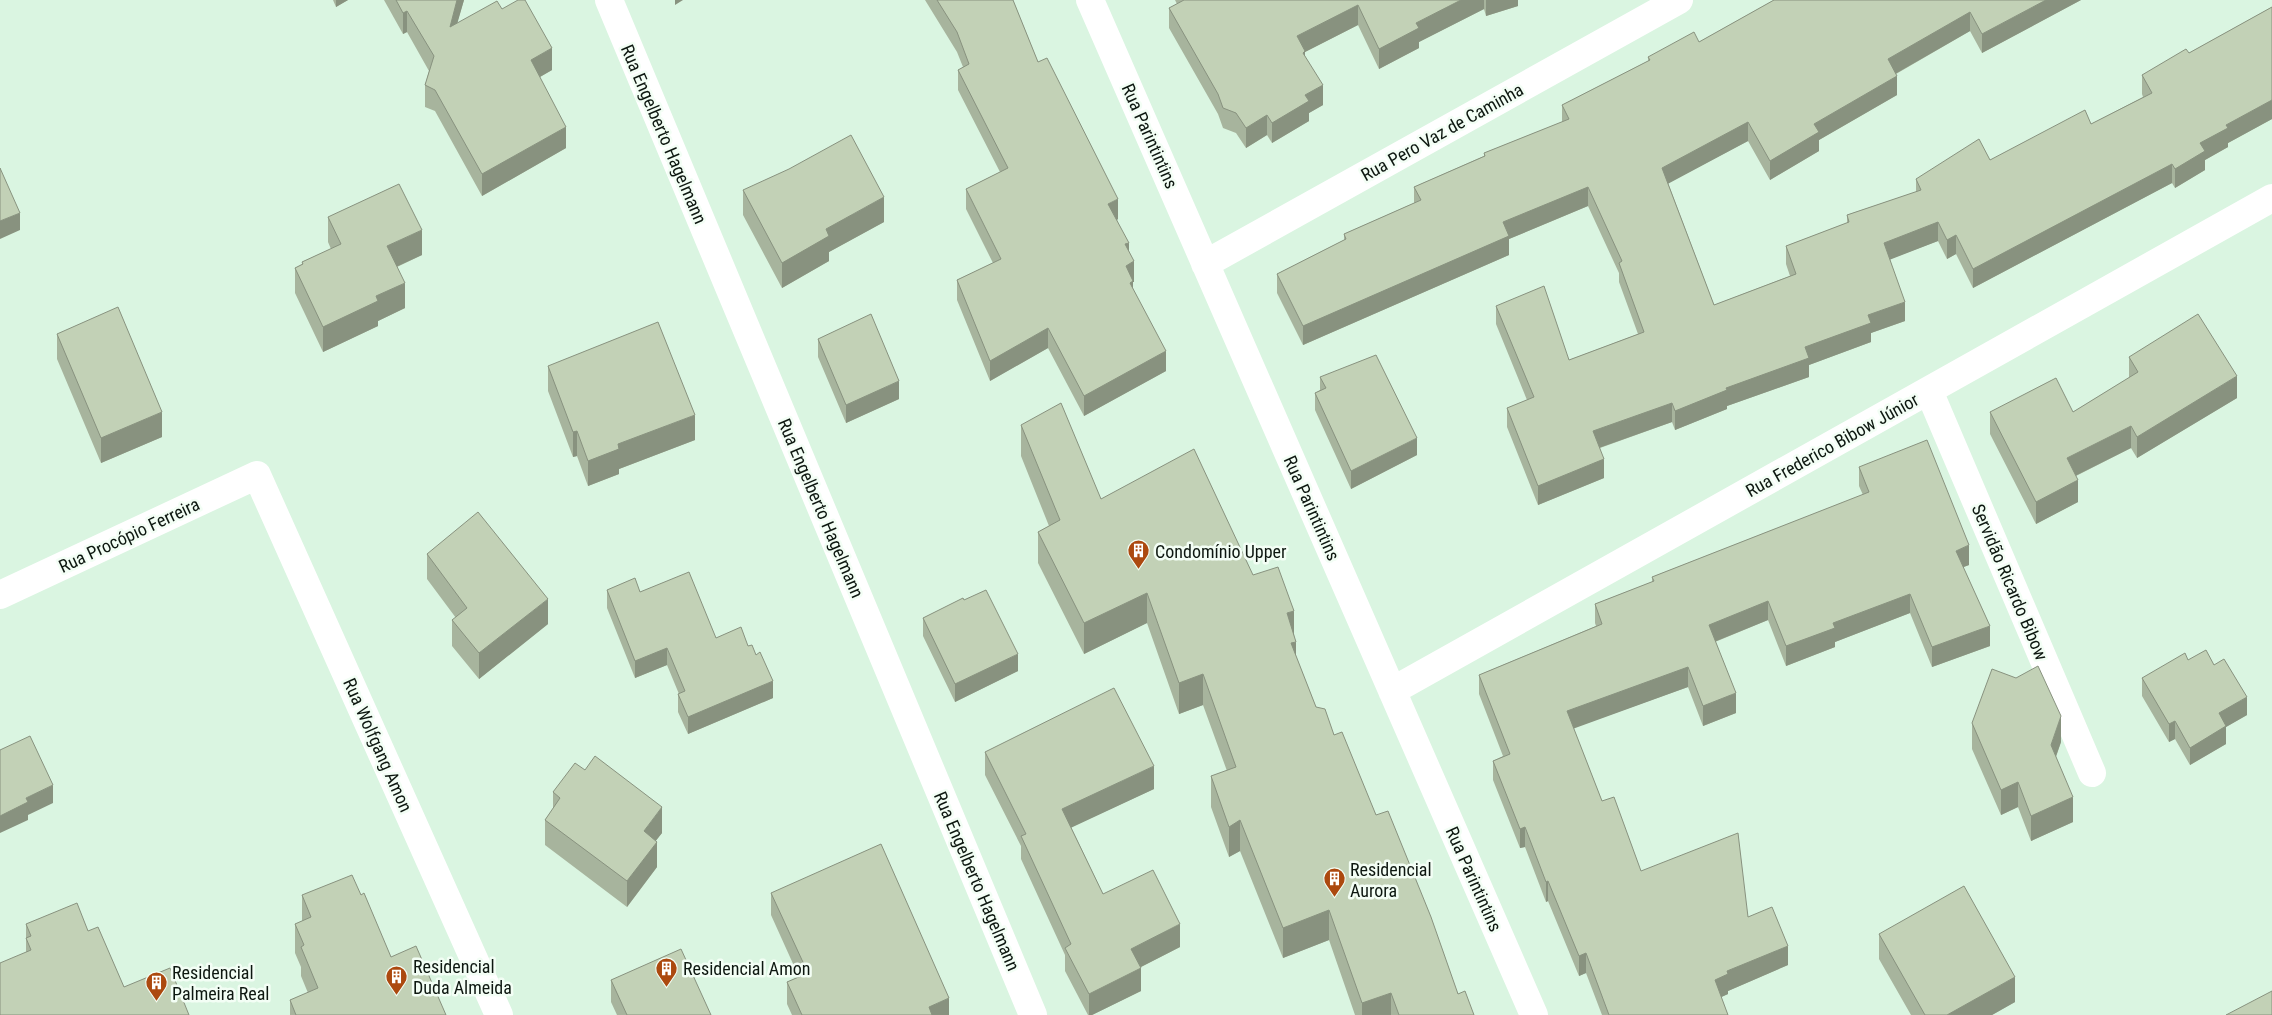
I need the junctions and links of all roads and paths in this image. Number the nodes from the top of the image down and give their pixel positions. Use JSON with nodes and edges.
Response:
{"nodes":[{"id":1,"x":608,"y":0,"type":"edge"},
{"id":2,"x":1090,"y":0,"type":"edge"},
{"id":3,"x":1679,"y":0,"type":"edge"},
{"id":4,"x":2272,"y":198,"type":"edge"},
{"id":5,"x":1205,"y":264,"type":"junction"},
{"id":6,"x":1929,"y":391,"type":"junction"},
{"id":7,"x":257,"y":475,"type":"joint"},
{"id":8,"x":0,"y":595,"type":"edge"},
{"id":9,"x":1392,"y":692,"type":"junction"},
{"id":10,"x":2092,"y":773,"type":"dead end"},
{"id":11,"x":499,"y":1015,"type":"edge"},
{"id":12,"x":1033,"y":1015,"type":"edge"},
{"id":13,"x":1534,"y":1015,"type":"edge"}],
"edges":[{"from":1,"to":12,"type":"street","name":"Rua Engelberto Hagelmann"},
{"from":2,"to":5,"type":"street","name":"Rua Parintintins"},
{"from":3,"to":5,"type":"street","name":"Rua Pero Vaz de Caminha"},
{"from":4,"to":6,"type":"street","name":"Rua Frederico Bibow Júnior"},
{"from":5,"to":9,"type":"street","name":"Rua Parintintins"},
{"from":6,"to":9,"type":"street","name":"Rua Frederico Bibow Júnior"},
{"from":6,"to":10,"type":"street","name":"Servidão Ricardo Bibow"},
{"from":7,"to":8,"type":"street","name":"Rua Procópio Ferreira"},
{"from":7,"to":11,"type":"street","name":"Rua Wolfgang Amon"},
{"from":9,"to":13,"type":"street","name":"Rua Parintintins"}]}
